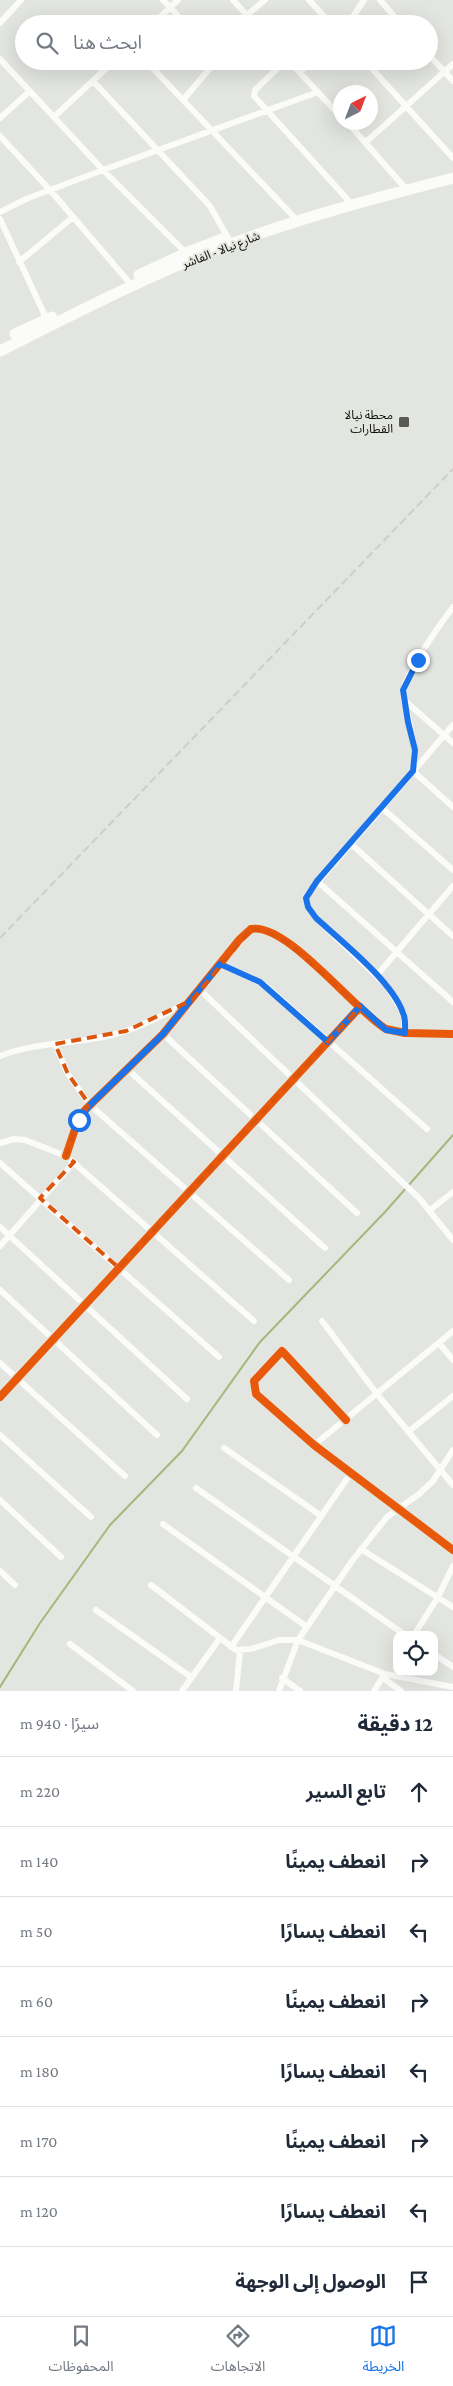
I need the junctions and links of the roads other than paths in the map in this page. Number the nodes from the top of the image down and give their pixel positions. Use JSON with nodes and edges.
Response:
{"nodes":[{"id":1,"x":163,"y":0,"type":"edge"},
{"id":2,"x":178,"y":0,"type":"edge"},
{"id":3,"x":233,"y":0,"type":"edge"},
{"id":4,"x":264,"y":0,"type":"edge"},
{"id":5,"x":309,"y":0,"type":"edge"},
{"id":6,"x":364,"y":0,"type":"edge"},
{"id":7,"x":380,"y":0,"type":"edge"},
{"id":8,"x":18,"y":1,"type":"edge"},
{"id":9,"x":170,"y":7,"type":"junction"},
{"id":10,"x":162,"y":15,"type":"edge"},
{"id":11,"x":179,"y":15,"type":"edge"},
{"id":12,"x":247,"y":15,"type":"joint"},
{"id":13,"x":323,"y":15,"type":"edge"},
{"id":14,"x":354,"y":15,"type":"edge"},
{"id":15,"x":393,"y":15,"type":"edge"},
{"id":16,"x":0,"y":23,"type":"edge"},
{"id":17,"x":0,"y":59,"type":"edge"},
{"id":18,"x":453,"y":64,"type":"edge"},
{"id":19,"x":438,"y":65,"type":"edge"},
{"id":20,"x":105,"y":70,"type":"edge"},
{"id":21,"x":155,"y":70,"type":"edge"},
{"id":22,"x":208,"y":70,"type":"edge"},
{"id":23,"x":277,"y":70,"type":"edge"},
{"id":24,"x":298,"y":70,"type":"edge"},
{"id":25,"x":373,"y":70,"type":"edge"},
{"id":26,"x":300,"y":72,"type":"joint"},
{"id":27,"x":444,"y":72,"type":"junction"},
{"id":28,"x":93,"y":81,"type":"junction"},
{"id":29,"x":453,"y":82,"type":"edge"},
{"id":30,"x":30,"y":91,"type":"junction"},
{"id":31,"x":318,"y":92,"type":"junction"},
{"id":32,"x":183,"y":100,"type":"junction"},
{"id":33,"x":406,"y":105,"type":"junction"},
{"id":34,"x":333,"y":108,"type":"edge"},
{"id":35,"x":266,"y":112,"type":"junction"},
{"id":36,"x":54,"y":117,"type":"junction"},
{"id":37,"x":0,"y":118,"type":"edge"},
{"id":38,"x":211,"y":129,"type":"junction"},
{"id":39,"x":355,"y":130,"type":"edge"},
{"id":40,"x":0,"y":136,"type":"edge"},
{"id":41,"x":366,"y":142,"type":"junction"},
{"id":42,"x":158,"y":149,"type":"junction"},
{"id":43,"x":453,"y":158,"type":"edge"},
{"id":44,"x":103,"y":170,"type":"junction"},
{"id":45,"x":453,"y":170,"type":"edge"},
{"id":46,"x":453,"y":178,"type":"edge"},
{"id":47,"x":405,"y":187,"type":"junction"},
{"id":48,"x":50,"y":190,"type":"junction"},
{"id":49,"x":348,"y":200,"type":"junction"},
{"id":50,"x":0,"y":212,"type":"edge"},
{"id":51,"x":293,"y":216,"type":"junction"},
{"id":52,"x":73,"y":217,"type":"junction"},
{"id":53,"x":0,"y":219,"type":"edge"},
{"id":54,"x":229,"y":241,"type":"junction"},
{"id":55,"x":186,"y":253,"type":"junction"},
{"id":56,"x":19,"y":262,"type":"junction"},
{"id":57,"x":128,"y":281,"type":"junction"},
{"id":58,"x":48,"y":322,"type":"junction"},
{"id":59,"x":0,"y":342,"type":"edge"},
{"id":60,"x":0,"y":351,"type":"edge"},
{"id":61,"x":452,"y":611,"type":"edge"},
{"id":62,"x":404,"y":700,"type":"junction"},
{"id":63,"x":453,"y":725,"type":"edge"},
{"id":64,"x":444,"y":735,"type":"junction"},
{"id":65,"x":453,"y":744,"type":"edge"},
{"id":66,"x":413,"y":771,"type":"junction"},
{"id":67,"x":381,"y":807,"type":"junction"},
{"id":68,"x":453,"y":807,"type":"edge"},
{"id":69,"x":350,"y":843,"type":"junction"},
{"id":70,"x":453,"y":870,"type":"edge"},
{"id":71,"x":317,"y":881,"type":"junction"},
{"id":72,"x":453,"y":886,"type":"edge"},
{"id":73,"x":429,"y":914,"type":"junction"},
{"id":74,"x":453,"y":936,"type":"edge"},
{"id":75,"x":397,"y":952,"type":"junction"},
{"id":76,"x":220,"y":964,"type":"junction"},
{"id":77,"x":376,"y":975,"type":"junction"},
{"id":78,"x":200,"y":990,"type":"junction"},
{"id":79,"x":192,"y":1000,"type":"junction"},
{"id":80,"x":453,"y":1002,"type":"edge"},
{"id":81,"x":360,"y":1006,"type":"junction"},
{"id":82,"x":405,"y":1033,"type":"junction"},
{"id":83,"x":163,"y":1034,"type":"junction"},
{"id":84,"x":453,"y":1034,"type":"edge"},
{"id":85,"x":328,"y":1042,"type":"junction"},
{"id":86,"x":55,"y":1044,"type":"junction"},
{"id":87,"x":0,"y":1056,"type":"edge"},
{"id":88,"x":127,"y":1069,"type":"junction"},
{"id":89,"x":293,"y":1080,"type":"junction"},
{"id":90,"x":90,"y":1105,"type":"junction"},
{"id":91,"x":256,"y":1120,"type":"junction"},
{"id":92,"x":428,"y":1129,"type":"dead end"},
{"id":93,"x":0,"y":1143,"type":"edge"},
{"id":94,"x":66,"y":1156,"type":"junction"},
{"id":95,"x":223,"y":1156,"type":"junction"},
{"id":96,"x":74,"y":1162,"type":"junction"},
{"id":97,"x":0,"y":1163,"type":"edge"},
{"id":98,"x":190,"y":1191,"type":"junction"},
{"id":99,"x":453,"y":1192,"type":"edge"},
{"id":100,"x":40,"y":1198,"type":"junction"},
{"id":101,"x":430,"y":1210,"type":"junction"},
{"id":102,"x":357,"y":1213,"type":"dead end"},
{"id":103,"x":0,"y":1227,"type":"edge"},
{"id":104,"x":154,"y":1231,"type":"junction"},
{"id":105,"x":9,"y":1234,"type":"junction"},
{"id":106,"x":453,"y":1240,"type":"edge"},
{"id":107,"x":0,"y":1246,"type":"edge"},
{"id":108,"x":325,"y":1248,"type":"dead end"},
{"id":109,"x":119,"y":1268,"type":"junction"},
{"id":110,"x":289,"y":1280,"type":"dead end"},
{"id":111,"x":0,"y":1290,"type":"edge"},
{"id":112,"x":85,"y":1305,"type":"junction"},
{"id":113,"x":254,"y":1320,"type":"dead end"},
{"id":114,"x":322,"y":1321,"type":"dead end"},
{"id":115,"x":453,"y":1331,"type":"edge"},
{"id":116,"x":52,"y":1340,"type":"junction"},
{"id":117,"x":439,"y":1343,"type":"junction"},
{"id":118,"x":219,"y":1358,"type":"dead end"},
{"id":119,"x":453,"y":1360,"type":"edge"},
{"id":120,"x":0,"y":1364,"type":"edge"},
{"id":121,"x":17,"y":1379,"type":"junction"},
{"id":122,"x":378,"y":1394,"type":"junction"},
{"id":123,"x":453,"y":1396,"type":"edge"},
{"id":124,"x":0,"y":1397,"type":"edge"},
{"id":125,"x":187,"y":1399,"type":"dead end"},
{"id":126,"x":346,"y":1420,"type":"junction"},
{"id":127,"x":408,"y":1432,"type":"junction"},
{"id":128,"x":0,"y":1435,"type":"edge"},
{"id":129,"x":157,"y":1435,"type":"dead end"},
{"id":130,"x":314,"y":1445,"type":"junction"},
{"id":131,"x":224,"y":1448,"type":"dead end"},
{"id":132,"x":453,"y":1450,"type":"edge"},
{"id":133,"x":440,"y":1470,"type":"junction"},
{"id":134,"x":351,"y":1473,"type":"junction"},
{"id":135,"x":125,"y":1476,"type":"dead end"},
{"id":136,"x":453,"y":1485,"type":"edge"},
{"id":137,"x":196,"y":1488,"type":"dead end"},
{"id":138,"x":0,"y":1500,"type":"edge"},
{"id":139,"x":398,"y":1508,"type":"junction"},
{"id":140,"x":320,"y":1516,"type":"junction"},
{"id":141,"x":91,"y":1517,"type":"dead end"},
{"id":142,"x":163,"y":1524,"type":"dead end"},
{"id":143,"x":361,"y":1549,"type":"junction"},
{"id":144,"x":453,"y":1550,"type":"edge"},
{"id":145,"x":61,"y":1557,"type":"dead end"},
{"id":146,"x":292,"y":1558,"type":"junction"},
{"id":147,"x":453,"y":1566,"type":"edge"},
{"id":148,"x":0,"y":1571,"type":"edge"},
{"id":149,"x":15,"y":1585,"type":"dead end"},
{"id":150,"x":151,"y":1585,"type":"dead end"},
{"id":151,"x":336,"y":1587,"type":"junction"},
{"id":152,"x":266,"y":1597,"type":"junction"},
{"id":153,"x":438,"y":1597,"type":"junction"},
{"id":154,"x":453,"y":1607,"type":"edge"},
{"id":155,"x":96,"y":1610,"type":"dead end"},
{"id":156,"x":307,"y":1627,"type":"junction"},
{"id":157,"x":399,"y":1631,"type":"edge"},
{"id":158,"x":417,"y":1631,"type":"edge"},
{"id":159,"x":220,"y":1638,"type":"junction"},
{"id":160,"x":298,"y":1640,"type":"junction"},
{"id":161,"x":70,"y":1644,"type":"dead end"},
{"id":162,"x":231,"y":1647,"type":"junction"},
{"id":163,"x":240,"y":1651,"type":"junction"},
{"id":164,"x":438,"y":1657,"type":"edge"},
{"id":165,"x":453,"y":1667,"type":"edge"},
{"id":166,"x":393,"y":1675,"type":"edge"},
{"id":167,"x":384,"y":1676,"type":"junction"},
{"id":168,"x":404,"y":1676,"type":"edge"},
{"id":169,"x":191,"y":1677,"type":"junction"},
{"id":170,"x":282,"y":1678,"type":"junction"},
{"id":171,"x":453,"y":1687,"type":"edge"},
{"id":172,"x":131,"y":1691,"type":"edge"},
{"id":173,"x":182,"y":1691,"type":"edge"},
{"id":174,"x":236,"y":1691,"type":"edge"},
{"id":175,"x":279,"y":1691,"type":"edge"},
{"id":176,"x":300,"y":1691,"type":"edge"},
{"id":177,"x":374,"y":1691,"type":"edge"},
{"id":178,"x":401,"y":1691,"type":"edge"}],
"edges":[{"from":1,"to":9,"type":"street"},
{"from":2,"to":9,"type":"street"},
{"from":3,"to":12,"type":"street"},
{"from":4,"to":12,"type":"street"},
{"from":5,"to":13,"type":"street"},
{"from":6,"to":14,"type":"street"},
{"from":7,"to":15,"type":"street"},
{"from":8,"to":16,"type":"street"},
{"from":9,"to":10,"type":"street"},
{"from":9,"to":11,"type":"street"},
{"from":17,"to":30,"type":"street"},
{"from":18,"to":27,"type":"street"},
{"from":19,"to":27,"type":"street"},
{"from":20,"to":28,"type":"street"},
{"from":21,"to":32,"type":"street"},
{"from":22,"to":32,"type":"street"},
{"from":23,"to":35,"type":"street"},
{"from":24,"to":26,"type":"street"},
{"from":25,"to":33,"type":"street"},
{"from":26,"to":31,"type":"street"},
{"from":27,"to":29,"type":"street"},
{"from":27,"to":33,"type":"street"},
{"from":28,"to":36,"type":"street"},
{"from":28,"to":42,"type":"street"},
{"from":30,"to":36,"type":"street"},
{"from":30,"to":37,"type":"street"},
{"from":31,"to":34,"type":"street"},
{"from":31,"to":35,"type":"street"},
{"from":32,"to":38,"type":"street"},
{"from":33,"to":41,"type":"street"},
{"from":33,"to":43,"type":"street"},
{"from":35,"to":38,"type":"street"},
{"from":35,"to":49,"type":"street"},
{"from":36,"to":44,"type":"street"},
{"from":38,"to":42,"type":"street"},
{"from":38,"to":51,"type":"street"},
{"from":39,"to":41,"type":"street"},
{"from":40,"to":48,"type":"street"},
{"from":41,"to":47,"type":"street"},
{"from":42,"to":44,"type":"street"},
{"from":42,"to":54,"type":"street"},
{"from":44,"to":48,"type":"street"},
{"from":44,"to":55,"type":"street"},
{"from":45,"to":47,"type":"highway","name":"شارع نيالا - الفاشر"},
{"from":46,"to":47,"type":"highway","name":"شارع نيالا - الفاشر"},
{"from":47,"to":49,"type":"highway","name":"شارع نيالا - الفاشر"},
{"from":47,"to":54,"type":"highway","name":"شارع نيالا - الفاشر"},
{"from":48,"to":50,"type":"street"},
{"from":48,"to":52,"type":"street"},
{"from":49,"to":51,"type":"highway","name":"شارع نيالا - الفاشر"},
{"from":51,"to":54,"type":"highway","name":"شارع نيالا - الفاشر"},
{"from":52,"to":56,"type":"street"},
{"from":52,"to":57,"type":"street"},
{"from":53,"to":56,"type":"street"},
{"from":54,"to":55,"type":"highway","name":"شارع نيالا - الفاشر"},
{"from":54,"to":58,"type":"highway","name":"شارع نيالا - الفاشر"},
{"from":55,"to":57,"type":"highway","name":"شارع نيالا - الفاشر"},
{"from":56,"to":58,"type":"street"},
{"from":57,"to":58,"type":"highway","name":"شارع نيالا - الفاشر"},
{"from":58,"to":59,"type":"highway","name":"شارع نيالا - الفاشر"},
{"from":58,"to":60,"type":"highway","name":"شارع نيالا - الفاشر"},
{"from":61,"to":62,"type":"street"},
{"from":62,"to":64,"type":"street"},
{"from":62,"to":66,"type":"street"},
{"from":63,"to":64,"type":"street"},
{"from":64,"to":65,"type":"street"},
{"from":64,"to":66,"type":"street"},
{"from":66,"to":67,"type":"street"},
{"from":66,"to":68,"type":"street"},
{"from":67,"to":69,"type":"street"},
{"from":67,"to":70,"type":"street"},
{"from":69,"to":71,"type":"street"},
{"from":69,"to":73,"type":"street"},
{"from":71,"to":75,"type":"street"},
{"from":71,"to":77,"type":"street"},
{"from":72,"to":73,"type":"street"},
{"from":73,"to":74,"type":"street"},
{"from":73,"to":75,"type":"street"},
{"from":75,"to":77,"type":"street"},
{"from":75,"to":80,"type":"street"},
{"from":76,"to":78,"type":"street"},
{"from":76,"to":81,"type":"street"},
{"from":76,"to":85,"type":"street"},
{"from":77,"to":82,"type":"street"},
{"from":78,"to":79,"type":"street"},
{"from":78,"to":89,"type":"street"},
{"from":79,"to":83,"type":"street"},
{"from":79,"to":86,"type":"street"},
{"from":81,"to":82,"type":"street"},
{"from":81,"to":85,"type":"street"},
{"from":82,"to":84,"type":"street"},
{"from":83,"to":88,"type":"street"},
{"from":83,"to":91,"type":"street"},
{"from":85,"to":89,"type":"street"},
{"from":85,"to":92,"type":"street"},
{"from":86,"to":87,"type":"street"},
{"from":86,"to":90,"type":"street"},
{"from":88,"to":90,"type":"street"},
{"from":88,"to":95,"type":"street"},
{"from":89,"to":91,"type":"street"},
{"from":89,"to":101,"type":"street"},
{"from":90,"to":94,"type":"street"},
{"from":90,"to":98,"type":"street"},
{"from":91,"to":95,"type":"street"},
{"from":91,"to":102,"type":"street"},
{"from":93,"to":94,"type":"street"},
{"from":94,"to":96,"type":"street"},
{"from":95,"to":98,"type":"street"},
{"from":95,"to":108,"type":"street"},
{"from":96,"to":100,"type":"street"},
{"from":96,"to":104,"type":"street"},
{"from":97,"to":100,"type":"street"},
{"from":98,"to":104,"type":"street"},
{"from":98,"to":110,"type":"street"},
{"from":99,"to":101,"type":"street"},
{"from":100,"to":105,"type":"street"},
{"from":100,"to":109,"type":"street"},
{"from":101,"to":106,"type":"street"},
{"from":103,"to":105,"type":"street"},
{"from":104,"to":109,"type":"street"},
{"from":104,"to":113,"type":"street"},
{"from":105,"to":107,"type":"street"},
{"from":105,"to":112,"type":"street"},
{"from":109,"to":112,"type":"street"},
{"from":109,"to":118,"type":"street"},
{"from":111,"to":116,"type":"street"},
{"from":112,"to":116,"type":"street"},
{"from":112,"to":125,"type":"street"},
{"from":114,"to":122,"type":"street"},
{"from":115,"to":117,"type":"street"},
{"from":116,"to":121,"type":"street"},
{"from":116,"to":129,"type":"street"},
{"from":117,"to":119,"type":"street"},
{"from":117,"to":122,"type":"street"},
{"from":120,"to":121,"type":"street"},
{"from":121,"to":124,"type":"street"},
{"from":121,"to":135,"type":"street"},
{"from":122,"to":126,"type":"street"},
{"from":122,"to":127,"type":"street"},
{"from":123,"to":127,"type":"street"},
{"from":126,"to":130,"type":"street"},
{"from":126,"to":130,"type":"street"},
{"from":127,"to":133,"type":"street"},
{"from":128,"to":141,"type":"street"},
{"from":130,"to":134,"type":"street"},
{"from":131,"to":140,"type":"street"},
{"from":132,"to":133,"type":"street"},
{"from":133,"to":136,"type":"street"},
{"from":133,"to":139,"type":"street"},
{"from":134,"to":139,"type":"street"},
{"from":134,"to":140,"type":"street"},
{"from":137,"to":146,"type":"street"},
{"from":138,"to":145,"type":"street"},
{"from":139,"to":143,"type":"street"},
{"from":139,"to":144,"type":"street"},
{"from":140,"to":146,"type":"street"},
{"from":142,"to":152,"type":"street"},
{"from":143,"to":151,"type":"street"},
{"from":143,"to":153,"type":"street"},
{"from":146,"to":151,"type":"street"},
{"from":146,"to":152,"type":"street"},
{"from":147,"to":153,"type":"street"},
{"from":148,"to":149,"type":"street"},
{"from":150,"to":159,"type":"street"},
{"from":151,"to":156,"type":"street"},
{"from":151,"to":157,"type":"street"},
{"from":152,"to":156,"type":"street"},
{"from":152,"to":162,"type":"street"},
{"from":153,"to":154,"type":"street"},
{"from":153,"to":158,"type":"street"},
{"from":155,"to":169,"type":"street"},
{"from":156,"to":160,"type":"street"},
{"from":159,"to":162,"type":"street"},
{"from":159,"to":169,"type":"street"},
{"from":160,"to":163,"type":"street"},
{"from":160,"to":167,"type":"street"},
{"from":160,"to":170,"type":"street"},
{"from":161,"to":172,"type":"street"},
{"from":162,"to":163,"type":"street"},
{"from":163,"to":174,"type":"street"},
{"from":164,"to":165,"type":"street"},
{"from":166,"to":167,"type":"street"},
{"from":167,"to":177,"type":"street"},
{"from":167,"to":178,"type":"street"},
{"from":168,"to":171,"type":"street"},
{"from":169,"to":173,"type":"street"},
{"from":170,"to":175,"type":"street"},
{"from":170,"to":176,"type":"street"}]}
